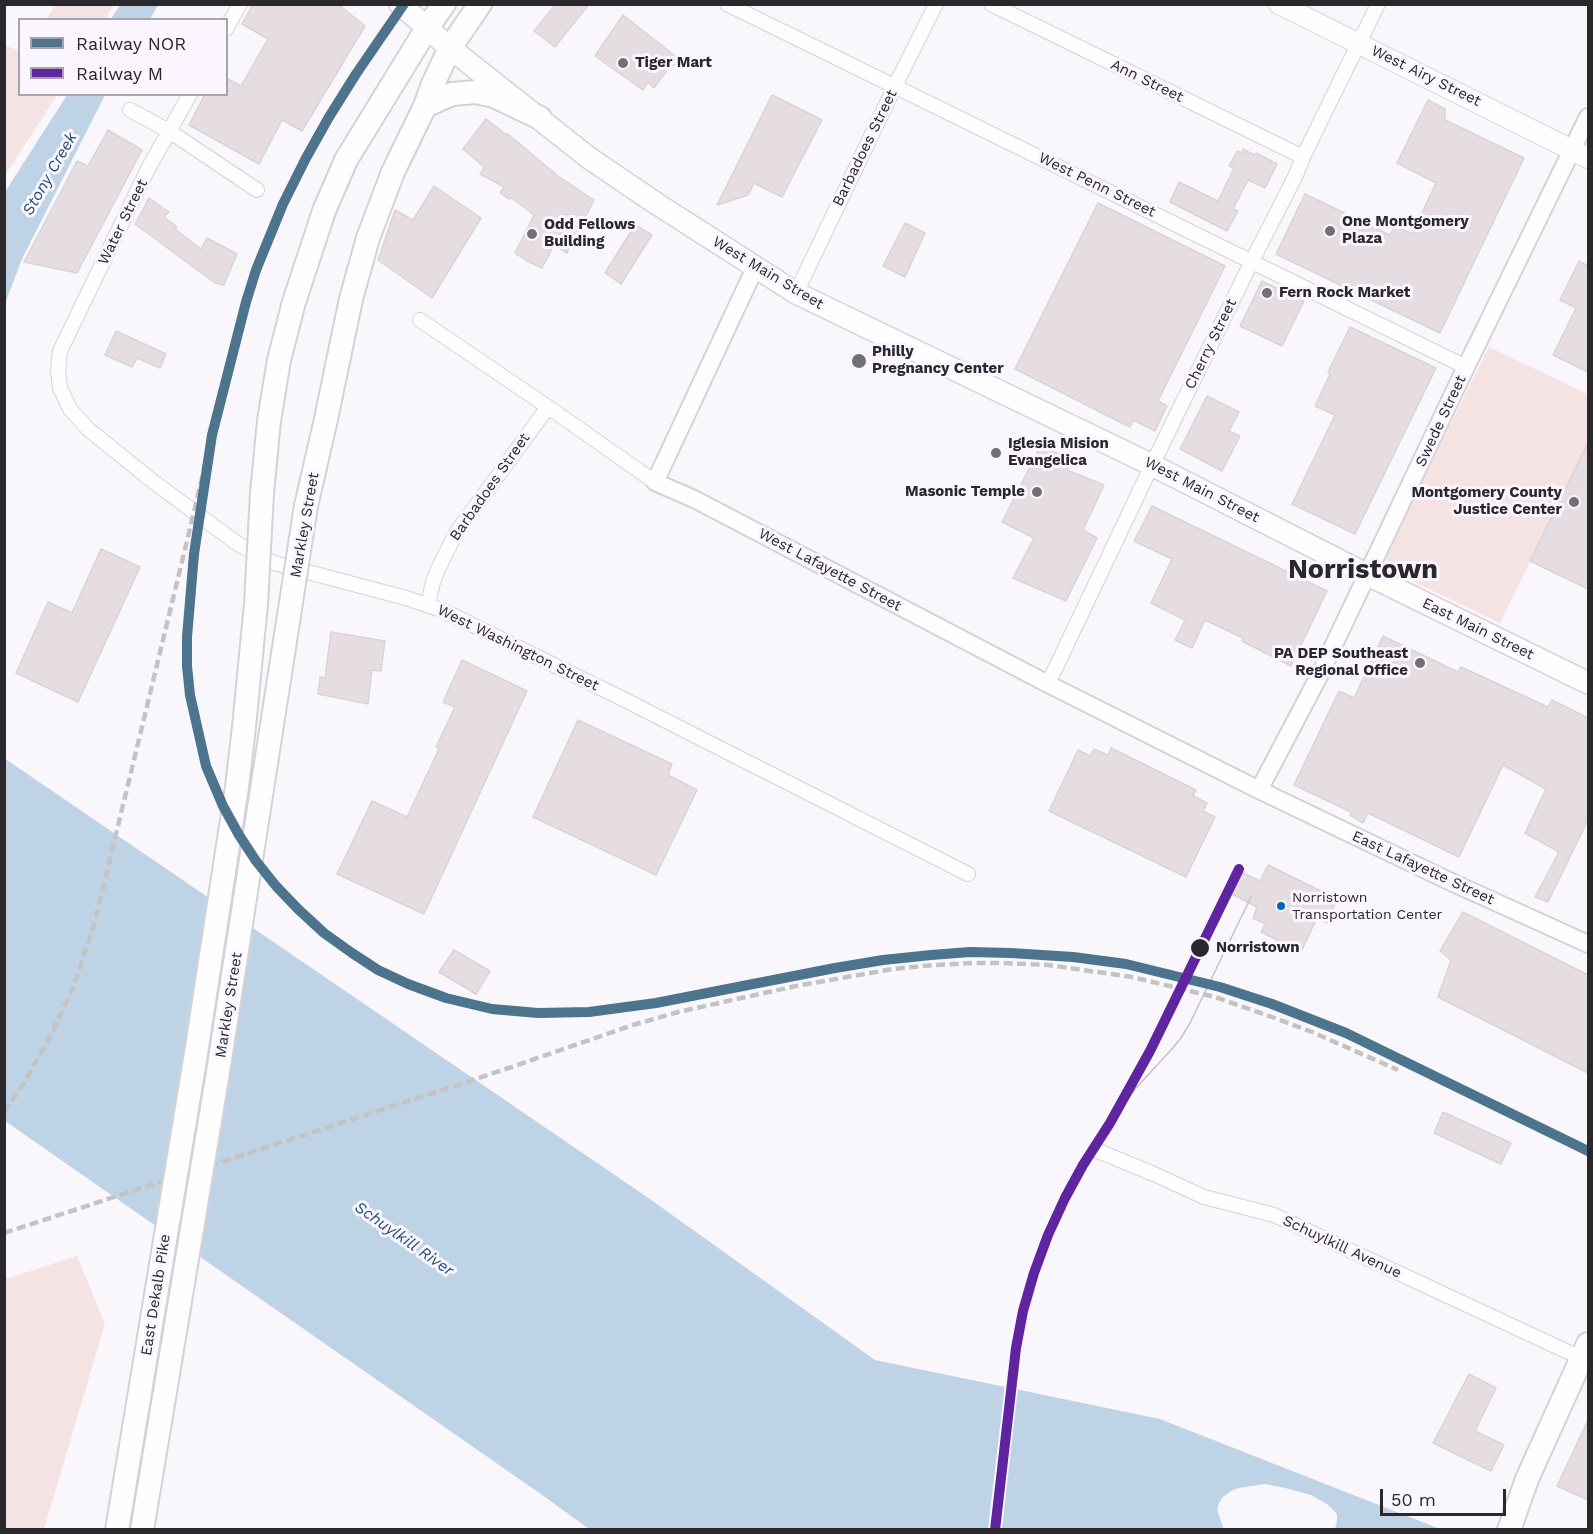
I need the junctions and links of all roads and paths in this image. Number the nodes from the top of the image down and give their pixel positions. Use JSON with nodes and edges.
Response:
{"nodes":[{"id":1,"x":240,"y":4,"type":"edge"},
{"id":2,"x":400,"y":4,"type":"edge"},
{"id":3,"x":444,"y":4,"type":"edge"},
{"id":4,"x":480,"y":4,"type":"edge"},
{"id":5,"x":727,"y":4,"type":"edge"},
{"id":6,"x":936,"y":4,"type":"edge"},
{"id":7,"x":991,"y":4,"type":"edge"},
{"id":8,"x":1279,"y":4,"type":"edge"},
{"id":9,"x":1378,"y":4,"type":"edge"},
{"id":10,"x":228,"y":25,"type":"edge"},
{"id":11,"x":427,"y":28,"type":"junction"},
{"id":12,"x":1359,"y":44,"type":"junction"},
{"id":13,"x":450,"y":48,"type":"junction"},
{"id":14,"x":895,"y":86,"type":"junction"},
{"id":15,"x":189,"y":96,"type":"edge"},
{"id":16,"x":425,"y":106,"type":"junction"},
{"id":17,"x":130,"y":110,"type":"dead end"},
{"id":18,"x":1588,"y":117,"type":"edge"},
{"id":19,"x":540,"y":118,"type":"junction"},
{"id":20,"x":169,"y":131,"type":"junction"},
{"id":21,"x":1580,"y":154,"type":"edge"},
{"id":22,"x":1303,"y":157,"type":"junction"},
{"id":23,"x":257,"y":190,"type":"dead end"},
{"id":24,"x":1252,"y":261,"type":"junction"},
{"id":25,"x":755,"y":268,"type":"junction"},
{"id":26,"x":796,"y":293,"type":"junction"},
{"id":27,"x":420,"y":320,"type":"dead end"},
{"id":28,"x":60,"y":351,"type":"joint"},
{"id":29,"x":1466,"y":367,"type":"junction"},
{"id":30,"x":548,"y":407,"type":"junction"},
{"id":31,"x":1152,"y":465,"type":"junction"},
{"id":32,"x":655,"y":482,"type":"junction"},
{"id":33,"x":1368,"y":575,"type":"junction"},
{"id":34,"x":428,"y":605,"type":"junction"},
{"id":35,"x":1588,"y":683,"type":"edge"},
{"id":36,"x":1048,"y":684,"type":"junction"},
{"id":37,"x":1259,"y":790,"type":"junction"},
{"id":38,"x":968,"y":874,"type":"dead end"},
{"id":39,"x":1588,"y":944,"type":"edge"},
{"id":40,"x":195,"y":1060,"type":"joint"},
{"id":41,"x":218,"y":1072,"type":"joint"},
{"id":42,"x":1098,"y":1151,"type":"dead end"},
{"id":43,"x":1585,"y":1351,"type":"edge"},
{"id":44,"x":117,"y":1530,"type":"edge"},
{"id":45,"x":142,"y":1530,"type":"edge"},
{"id":46,"x":1509,"y":1530,"type":"edge"}],
"edges":[{"from":1,"to":10,"type":"street"},
{"from":2,"to":11,"type":"main road","name":"West Main Street"},
{"from":3,"to":11,"type":"highway","name":"Markley Street"},
{"from":4,"to":13,"type":"highway","name":"Markley Street"},
{"from":5,"to":14,"type":"street","name":"West Penn Street"},
{"from":6,"to":14,"type":"street","name":"Barbadoes Street"},
{"from":7,"to":22,"type":"street","name":"Ann Street"},
{"from":8,"to":12,"type":"main road","name":"West Airy Street"},
{"from":9,"to":12,"type":"street","name":"Cherry Street"},
{"from":11,"to":13,"type":"main road","name":"West Main Street"},
{"from":11,"to":40,"type":"highway","name":"Markley Street","bridge":true},
{"from":12,"to":21,"type":"main road","name":"West Airy Street"},
{"from":12,"to":22,"type":"street","name":"Cherry Street"},
{"from":13,"to":16,"type":"highway","name":"Markley Street"},
{"from":13,"to":19,"type":"main road","name":"West Main Street"},
{"from":14,"to":24,"type":"street","name":"West Penn Street"},
{"from":14,"to":26,"type":"street","name":"Barbadoes Street"},
{"from":15,"to":20,"type":"street","name":"Water Street"},
{"from":16,"to":19,"type":"highway"},
{"from":16,"to":41,"type":"highway","name":"Markley Street","bridge":true},
{"from":17,"to":20,"type":"street"},
{"from":18,"to":21,"type":"street","name":"Swede Street"},
{"from":19,"to":25,"type":"main road","name":"West Main Street"},
{"from":20,"to":23,"type":"street"},
{"from":20,"to":28,"type":"street","name":"Water Street"},
{"from":21,"to":29,"type":"street","name":"Swede Street"},
{"from":22,"to":24,"type":"street","name":"Cherry Street"},
{"from":24,"to":29,"type":"street","name":"West Penn Street"},
{"from":24,"to":31,"type":"street","name":"Cherry Street"},
{"from":25,"to":26,"type":"main road","name":"West Main Street"},
{"from":25,"to":32,"type":"street"},
{"from":26,"to":31,"type":"main road","name":"West Main Street"},
{"from":27,"to":30,"type":"street","name":"West Lafayette Street"},
{"from":28,"to":34,"type":"street","name":"West Washington Street"},
{"from":29,"to":33,"type":"street","name":"Swede Street"},
{"from":30,"to":32,"type":"street","name":"West Lafayette Street"},
{"from":30,"to":34,"type":"street","name":"Barbadoes Street"},
{"from":31,"to":33,"type":"main road","name":"West Main Street"},
{"from":31,"to":36,"type":"street","name":"Cherry Street"},
{"from":32,"to":36,"type":"street","name":"West Lafayette Street"},
{"from":33,"to":35,"type":"main road","name":"East Main Street"},
{"from":33,"to":37,"type":"street","name":"Swede Street"},
{"from":34,"to":38,"type":"street","name":"West Washington Street"},
{"from":36,"to":37,"type":"street","name":"West Lafayette Street"},
{"from":37,"to":39,"type":"street","name":"East Lafayette Street"},
{"from":40,"to":44,"type":"highway","name":"East Dekalb Pike","bridge":true},
{"from":41,"to":45,"type":"highway","name":"East Dekalb Pike","bridge":true},
{"from":42,"to":43,"type":"street","name":"Schuylkill Avenue"},
{"from":43,"to":46,"type":"highway"}]}
